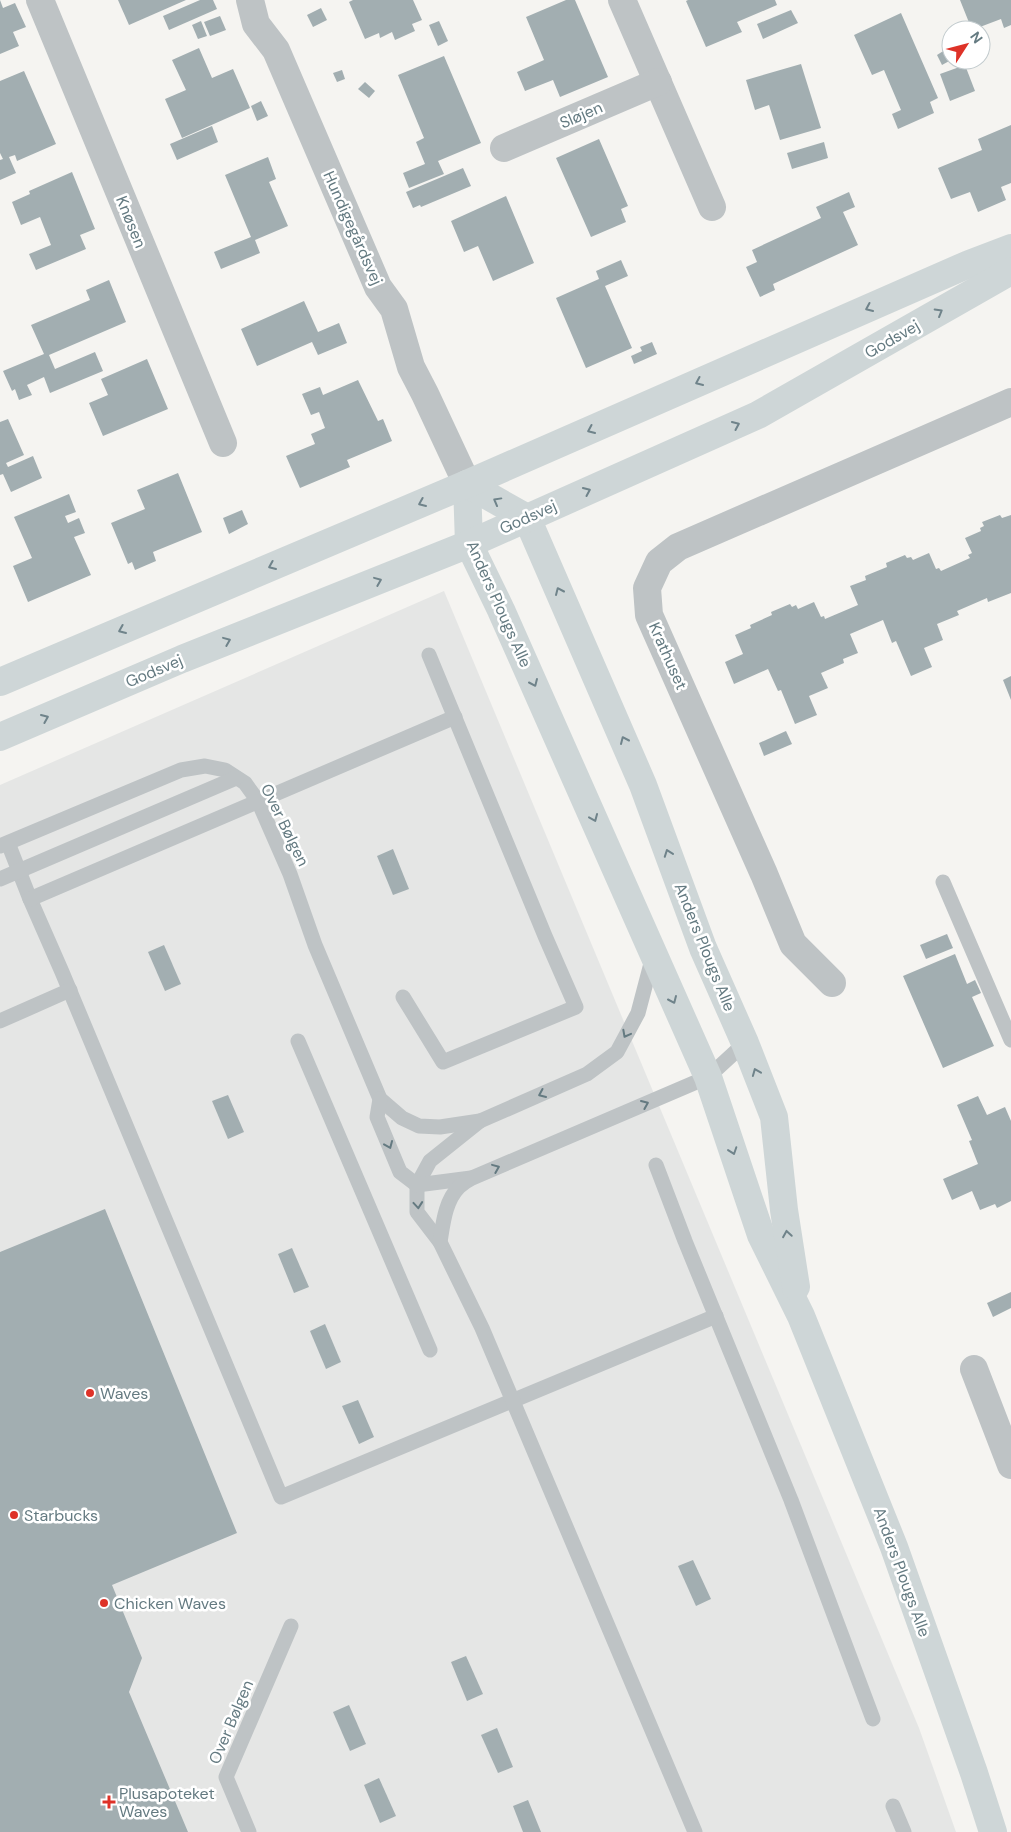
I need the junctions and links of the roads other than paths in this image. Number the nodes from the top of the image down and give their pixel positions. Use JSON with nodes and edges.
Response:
{"nodes":[{"id":1,"x":40,"y":0,"type":"edge"},
{"id":2,"x":250,"y":0,"type":"edge"},
{"id":3,"x":622,"y":0,"type":"edge"},
{"id":4,"x":658,"y":82,"type":"junction"},
{"id":5,"x":504,"y":148,"type":"dead end"},
{"id":6,"x":712,"y":207,"type":"dead end"},
{"id":7,"x":1011,"y":248,"type":"edge"},
{"id":8,"x":1011,"y":271,"type":"edge"},
{"id":9,"x":1011,"y":402,"type":"edge"},
{"id":10,"x":222,"y":443,"type":"dead end"},
{"id":11,"x":467,"y":484,"type":"junction"},
{"id":12,"x":527,"y":518,"type":"junction"},
{"id":13,"x":469,"y":544,"type":"junction"},
{"id":14,"x":429,"y":655,"type":"dead end"},
{"id":15,"x":0,"y":682,"type":"edge"},
{"id":16,"x":455,"y":717,"type":"junction"},
{"id":17,"x":0,"y":737,"type":"edge"},
{"id":18,"x":236,"y":778,"type":"junction"},
{"id":19,"x":258,"y":801,"type":"junction"},
{"id":20,"x":4,"y":844,"type":"edge"},
{"id":21,"x":19,"y":870,"type":"junction"},
{"id":22,"x":0,"y":879,"type":"edge"},
{"id":23,"x":943,"y":882,"type":"dead end"},
{"id":24,"x":30,"y":898,"type":"junction"},
{"id":25,"x":653,"y":955,"type":"junction"},
{"id":26,"x":832,"y":983,"type":"dead end"},
{"id":27,"x":70,"y":990,"type":"junction"},
{"id":28,"x":403,"y":997,"type":"dead end"},
{"id":29,"x":0,"y":1021,"type":"edge"},
{"id":30,"x":1011,"y":1040,"type":"edge"},
{"id":31,"x":298,"y":1042,"type":"dead end"},
{"id":32,"x":744,"y":1044,"type":"junction"},
{"id":33,"x":708,"y":1077,"type":"junction"},
{"id":34,"x":380,"y":1099,"type":"junction"},
{"id":35,"x":480,"y":1122,"type":"junction"},
{"id":36,"x":656,"y":1165,"type":"dead end"},
{"id":37,"x":472,"y":1178,"type":"junction"},
{"id":38,"x":417,"y":1185,"type":"junction"},
{"id":39,"x":440,"y":1242,"type":"junction"},
{"id":40,"x":716,"y":1316,"type":"junction"},
{"id":41,"x":801,"y":1316,"type":"junction"},
{"id":42,"x":430,"y":1350,"type":"dead end"},
{"id":43,"x":974,"y":1369,"type":"dead end"},
{"id":44,"x":513,"y":1401,"type":"junction"},
{"id":45,"x":1011,"y":1465,"type":"edge"},
{"id":46,"x":291,"y":1626,"type":"dead end"},
{"id":47,"x":873,"y":1719,"type":"dead end"},
{"id":48,"x":893,"y":1806,"type":"dead end"},
{"id":49,"x":249,"y":1832,"type":"edge"},
{"id":50,"x":695,"y":1832,"type":"edge"},
{"id":51,"x":904,"y":1832,"type":"edge"},
{"id":52,"x":993,"y":1832,"type":"edge"}],
"edges":[{"from":1,"to":10,"type":"street","name":"Knøsen"},
{"from":2,"to":11,"type":"street","name":"Hundigegårdsvej"},
{"from":3,"to":4,"type":"street"},
{"from":4,"to":5,"type":"street","name":"Sløjen"},
{"from":4,"to":6,"type":"street"},
{"from":7,"to":11,"type":"street","one_way":true},
{"from":12,"to":8,"type":"street","name":"Godsvej","one_way":true},
{"from":9,"to":26,"type":"street","name":"Krathuset"},
{"from":12,"to":11,"type":"street","one_way":true},
{"from":11,"to":13,"type":"street","name":"Anders Plougs Alle"},
{"from":11,"to":15,"type":"street","one_way":true},
{"from":12,"to":13,"type":"street","name":"Godsvej"},
{"from":32,"to":12,"type":"street","name":"Anders Plougs Alle","one_way":true},
{"from":17,"to":13,"type":"street","name":"Godsvej","one_way":true},
{"from":13,"to":25,"type":"street","name":"Anders Plougs Alle","one_way":true},
{"from":14,"to":16,"type":"lane"},
{"from":16,"to":19,"type":"lane"},
{"from":16,"to":28,"type":"lane"},
{"from":18,"to":19,"type":"lane","name":"Over Bølgen"},
{"from":18,"to":20,"type":"lane","name":"Over Bølgen"},
{"from":18,"to":21,"type":"lane"},
{"from":19,"to":24,"type":"lane"},
{"from":19,"to":34,"type":"lane","name":"Over Bølgen"},
{"from":20,"to":21,"type":"lane"},
{"from":21,"to":22,"type":"lane"},
{"from":21,"to":24,"type":"lane"},
{"from":23,"to":30,"type":"lane"},
{"from":24,"to":27,"type":"lane"},
{"from":25,"to":33,"type":"street","name":"Anders Plougs Alle","one_way":true},
{"from":25,"to":35,"type":"lane","one_way":true},
{"from":27,"to":29,"type":"lane"},
{"from":27,"to":44,"type":"lane"},
{"from":31,"to":42,"type":"lane"},
{"from":32,"to":33,"type":"lane"},
{"from":41,"to":32,"type":"street","name":"Anders Plougs Alle","one_way":true},
{"from":37,"to":33,"type":"lane","one_way":true},
{"from":33,"to":41,"type":"street","name":"Anders Plougs Alle","one_way":true},
{"from":34,"to":35,"type":"lane"},
{"from":34,"to":38,"type":"lane","one_way":true},
{"from":35,"to":38,"type":"lane"},
{"from":36,"to":40,"type":"lane"},
{"from":37,"to":38,"type":"lane"},
{"from":37,"to":39,"type":"lane"},
{"from":38,"to":39,"type":"lane","one_way":true},
{"from":39,"to":44,"type":"lane"},
{"from":40,"to":44,"type":"lane"},
{"from":40,"to":47,"type":"lane"},
{"from":41,"to":52,"type":"street","name":"Anders Plougs Alle"},
{"from":43,"to":45,"type":"street"},
{"from":44,"to":50,"type":"lane"},
{"from":46,"to":49,"type":"lane","name":"Over Bølgen"},
{"from":48,"to":51,"type":"lane"}]}
